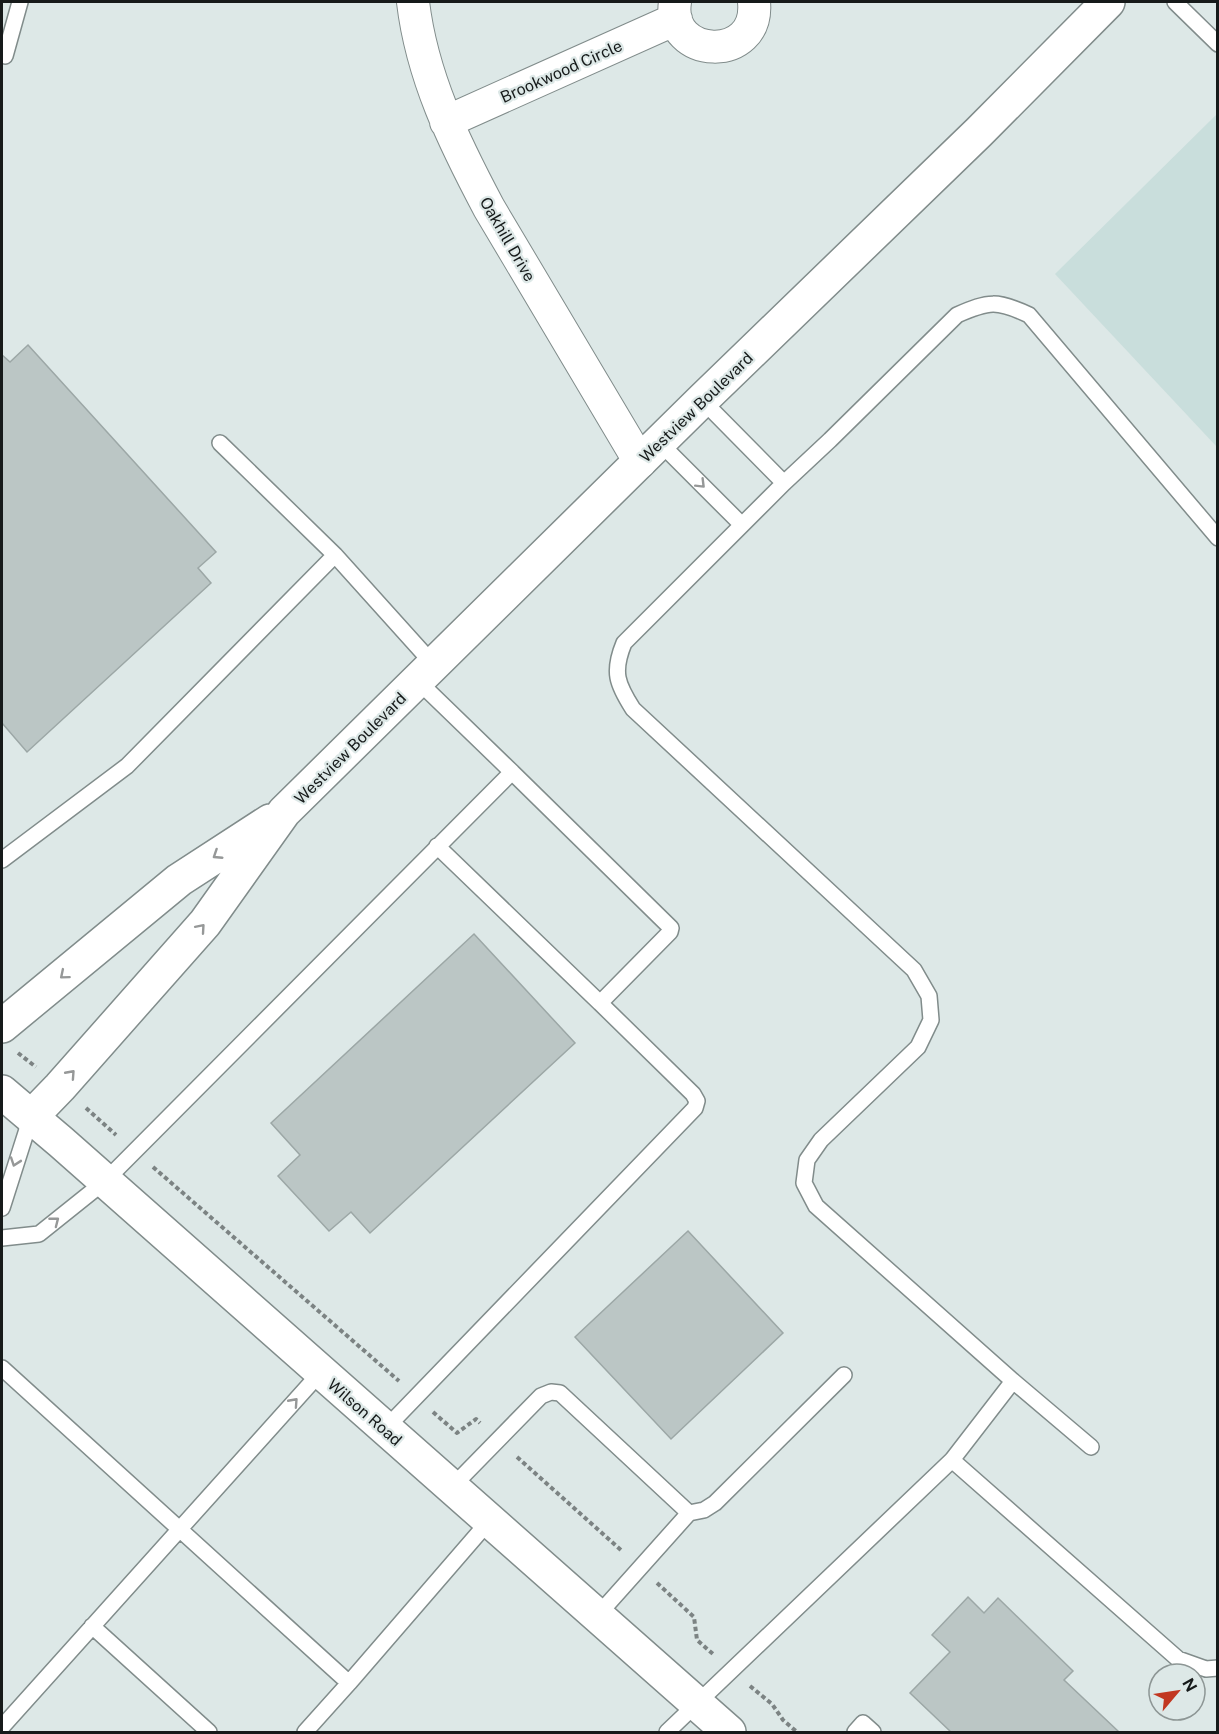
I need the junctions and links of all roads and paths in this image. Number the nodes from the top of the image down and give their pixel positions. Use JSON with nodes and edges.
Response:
{"nodes":[{"id":1,"x":20,"y":2,"type":"edge"},
{"id":2,"x":413,"y":2,"type":"edge"},
{"id":3,"x":753,"y":2,"type":"edge"},
{"id":4,"x":1108,"y":2,"type":"edge"},
{"id":5,"x":1175,"y":2,"type":"edge"},
{"id":6,"x":676,"y":10,"type":"edge"},
{"id":7,"x":1218,"y":44,"type":"edge"},
{"id":8,"x":2,"y":55,"type":"edge"},
{"id":9,"x":446,"y":122,"type":"junction"},
{"id":10,"x":702,"y":400,"type":"junction"},
{"id":11,"x":220,"y":443,"type":"dead end"},
{"id":12,"x":650,"y":452,"type":"junction"},
{"id":13,"x":784,"y":483,"type":"junction"},
{"id":14,"x":742,"y":525,"type":"junction"},
{"id":15,"x":1218,"y":538,"type":"edge"},
{"id":16,"x":335,"y":555,"type":"junction"},
{"id":17,"x":426,"y":673,"type":"junction"},
{"id":18,"x":512,"y":772,"type":"junction"},
{"id":19,"x":284,"y":812,"type":"junction"},
{"id":20,"x":437,"y":846,"type":"junction"},
{"id":21,"x":2,"y":860,"type":"edge"},
{"id":22,"x":600,"y":1003,"type":"junction"},
{"id":23,"x":2,"y":1026,"type":"edge"},
{"id":24,"x":2,"y":1092,"type":"edge"},
{"id":25,"x":31,"y":1117,"type":"junction"},
{"id":26,"x":104,"y":1182,"type":"junction"},
{"id":27,"x":2,"y":1208,"type":"edge"},
{"id":28,"x":2,"y":1238,"type":"edge"},
{"id":29,"x":2,"y":1368,"type":"edge"},
{"id":30,"x":320,"y":1373,"type":"junction"},
{"id":31,"x":844,"y":1376,"type":"dead end"},
{"id":32,"x":1013,"y":1381,"type":"junction"},
{"id":33,"x":385,"y":1429,"type":"junction"},
{"id":34,"x":1091,"y":1447,"type":"dead end"},
{"id":35,"x":952,"y":1460,"type":"junction"},
{"id":36,"x":451,"y":1488,"type":"junction"},
{"id":37,"x":689,"y":1513,"type":"junction"},
{"id":38,"x":489,"y":1521,"type":"junction"},
{"id":39,"x":180,"y":1529,"type":"junction"},
{"id":40,"x":597,"y":1616,"type":"junction"},
{"id":41,"x":92,"y":1626,"type":"junction"},
{"id":42,"x":1218,"y":1668,"type":"edge"},
{"id":43,"x":349,"y":1683,"type":"junction"},
{"id":44,"x":696,"y":1703,"type":"junction"},
{"id":45,"x":2,"y":1727,"type":"edge"},
{"id":46,"x":209,"y":1732,"type":"edge"},
{"id":47,"x":305,"y":1732,"type":"edge"},
{"id":48,"x":668,"y":1732,"type":"edge"},
{"id":49,"x":729,"y":1732,"type":"edge"},
{"id":50,"x":855,"y":1732,"type":"edge"},
{"id":51,"x":873,"y":1732,"type":"edge"}],
"edges":[{"from":1,"to":8,"type":"lane"},
{"from":2,"to":9,"type":"street","name":"Oakhill Drive"},
{"from":3,"to":6,"type":"street","name":"Brookwood Circle"},
{"from":4,"to":10,"type":"street","name":"Westview Boulevard"},
{"from":5,"to":7,"type":"lane"},
{"from":6,"to":9,"type":"street","name":"Brookwood Circle"},
{"from":9,"to":12,"type":"street","name":"Oakhill Drive"},
{"from":10,"to":12,"type":"street","name":"Westview Boulevard"},
{"from":10,"to":13,"type":"lane"},
{"from":11,"to":16,"type":"lane"},
{"from":12,"to":14,"type":"lane","one_way":true},
{"from":12,"to":17,"type":"street","name":"Westview Boulevard"},
{"from":13,"to":14,"type":"lane"},
{"from":13,"to":15,"type":"lane"},
{"from":14,"to":32,"type":"lane"},
{"from":16,"to":17,"type":"lane"},
{"from":16,"to":21,"type":"lane"},
{"from":17,"to":18,"type":"lane"},
{"from":17,"to":19,"type":"street","name":"Westview Boulevard"},
{"from":18,"to":20,"type":"lane"},
{"from":18,"to":22,"type":"lane"},
{"from":19,"to":23,"type":"street","name":"Westview Boulevard","one_way":true},
{"from":25,"to":19,"type":"street","name":"Westview Boulevard","one_way":true},
{"from":20,"to":22,"type":"lane"},
{"from":20,"to":26,"type":"lane"},
{"from":22,"to":33,"type":"lane"},
{"from":24,"to":25,"type":"street","name":"Wilson Road"},
{"from":25,"to":26,"type":"street","name":"Wilson Road"},
{"from":25,"to":27,"type":"lane","one_way":true},
{"from":28,"to":26,"type":"lane","one_way":true},
{"from":26,"to":30,"type":"street","name":"Wilson Road"},
{"from":29,"to":39,"type":"lane"},
{"from":30,"to":33,"type":"street","name":"Wilson Road"},
{"from":39,"to":30,"type":"lane","one_way":true},
{"from":31,"to":37,"type":"lane"},
{"from":32,"to":34,"type":"lane"},
{"from":32,"to":35,"type":"lane"},
{"from":33,"to":36,"type":"street","name":"Wilson Road"},
{"from":35,"to":42,"type":"lane"},
{"from":35,"to":44,"type":"lane"},
{"from":36,"to":37,"type":"lane"},
{"from":36,"to":38,"type":"street","name":"Wilson Road"},
{"from":37,"to":40,"type":"lane"},
{"from":38,"to":40,"type":"street","name":"Wilson Road"},
{"from":38,"to":43,"type":"lane"},
{"from":39,"to":41,"type":"lane"},
{"from":39,"to":43,"type":"lane"},
{"from":40,"to":44,"type":"street","name":"Wilson Road"},
{"from":41,"to":45,"type":"lane"},
{"from":41,"to":46,"type":"lane"},
{"from":43,"to":47,"type":"lane"},
{"from":44,"to":48,"type":"lane"},
{"from":44,"to":49,"type":"street","name":"Wilson Road"},
{"from":50,"to":51,"type":"lane"}]}
